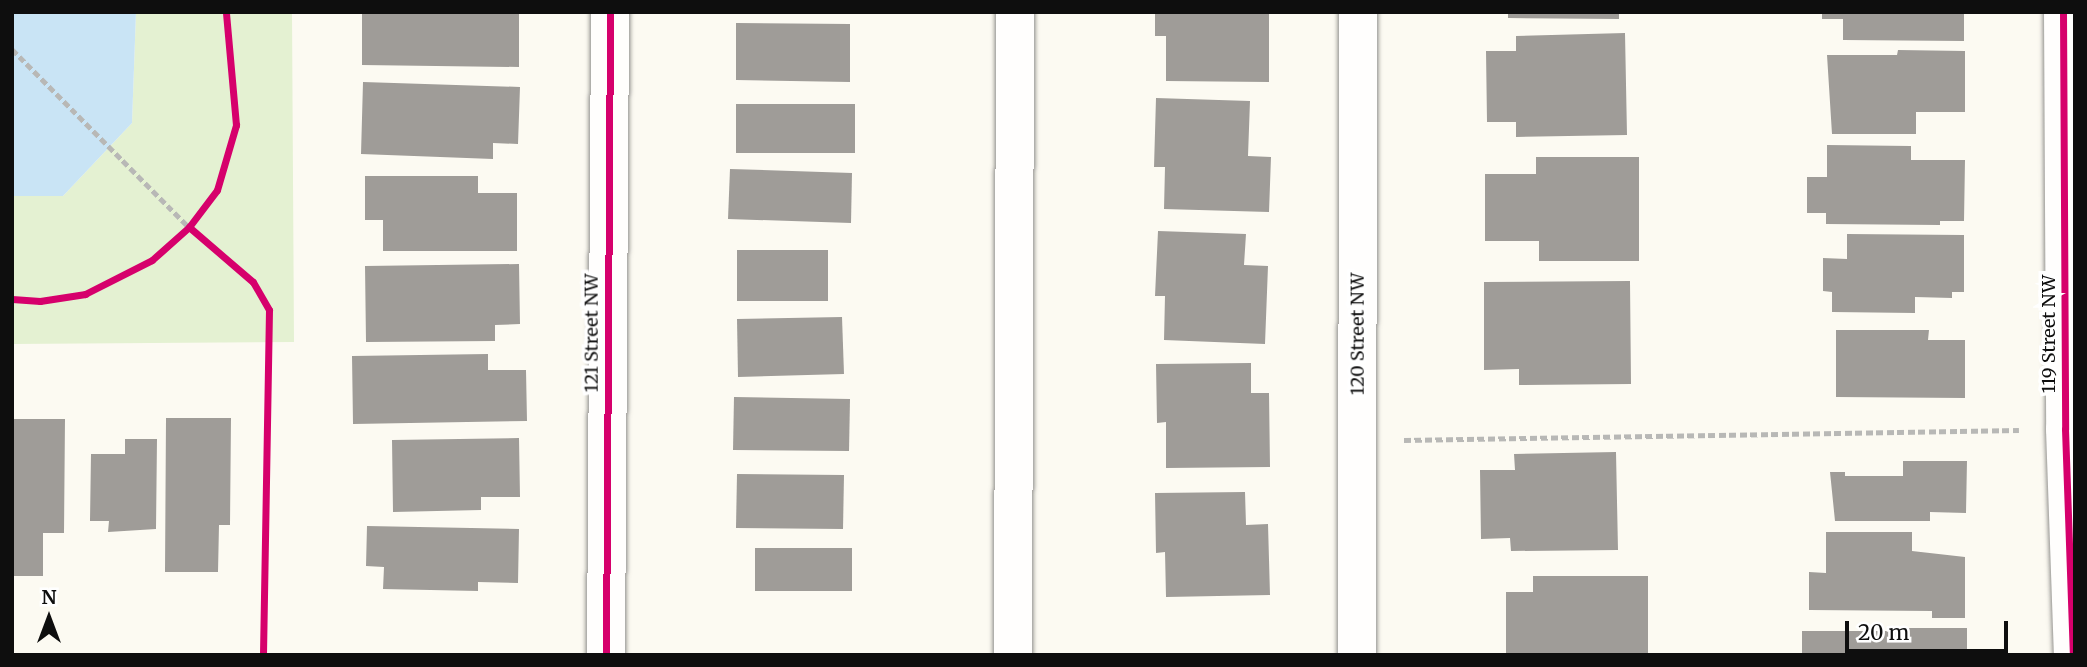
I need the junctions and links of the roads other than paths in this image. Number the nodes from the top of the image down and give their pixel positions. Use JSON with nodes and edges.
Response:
{"nodes":[{"id":1,"x":610,"y":12,"type":"edge"},
{"id":2,"x":1015,"y":12,"type":"edge"},
{"id":3,"x":1358,"y":12,"type":"edge"},
{"id":4,"x":2063,"y":12,"type":"edge"},
{"id":5,"x":2068,"y":447,"type":"edge"},
{"id":6,"x":606,"y":655,"type":"edge"},
{"id":7,"x":1013,"y":655,"type":"edge"},
{"id":8,"x":1357,"y":655,"type":"edge"},
{"id":9,"x":2073,"y":655,"type":"edge"}],
"edges":[{"from":1,"to":6,"type":"street","name":"121 Street NW"},
{"from":2,"to":7,"type":"street"},
{"from":3,"to":8,"type":"street","name":"120 Street NW"},
{"from":4,"to":5,"type":"street","name":"119 Street NW"},
{"from":5,"to":9,"type":"street","name":"119 Street NW"}]}
